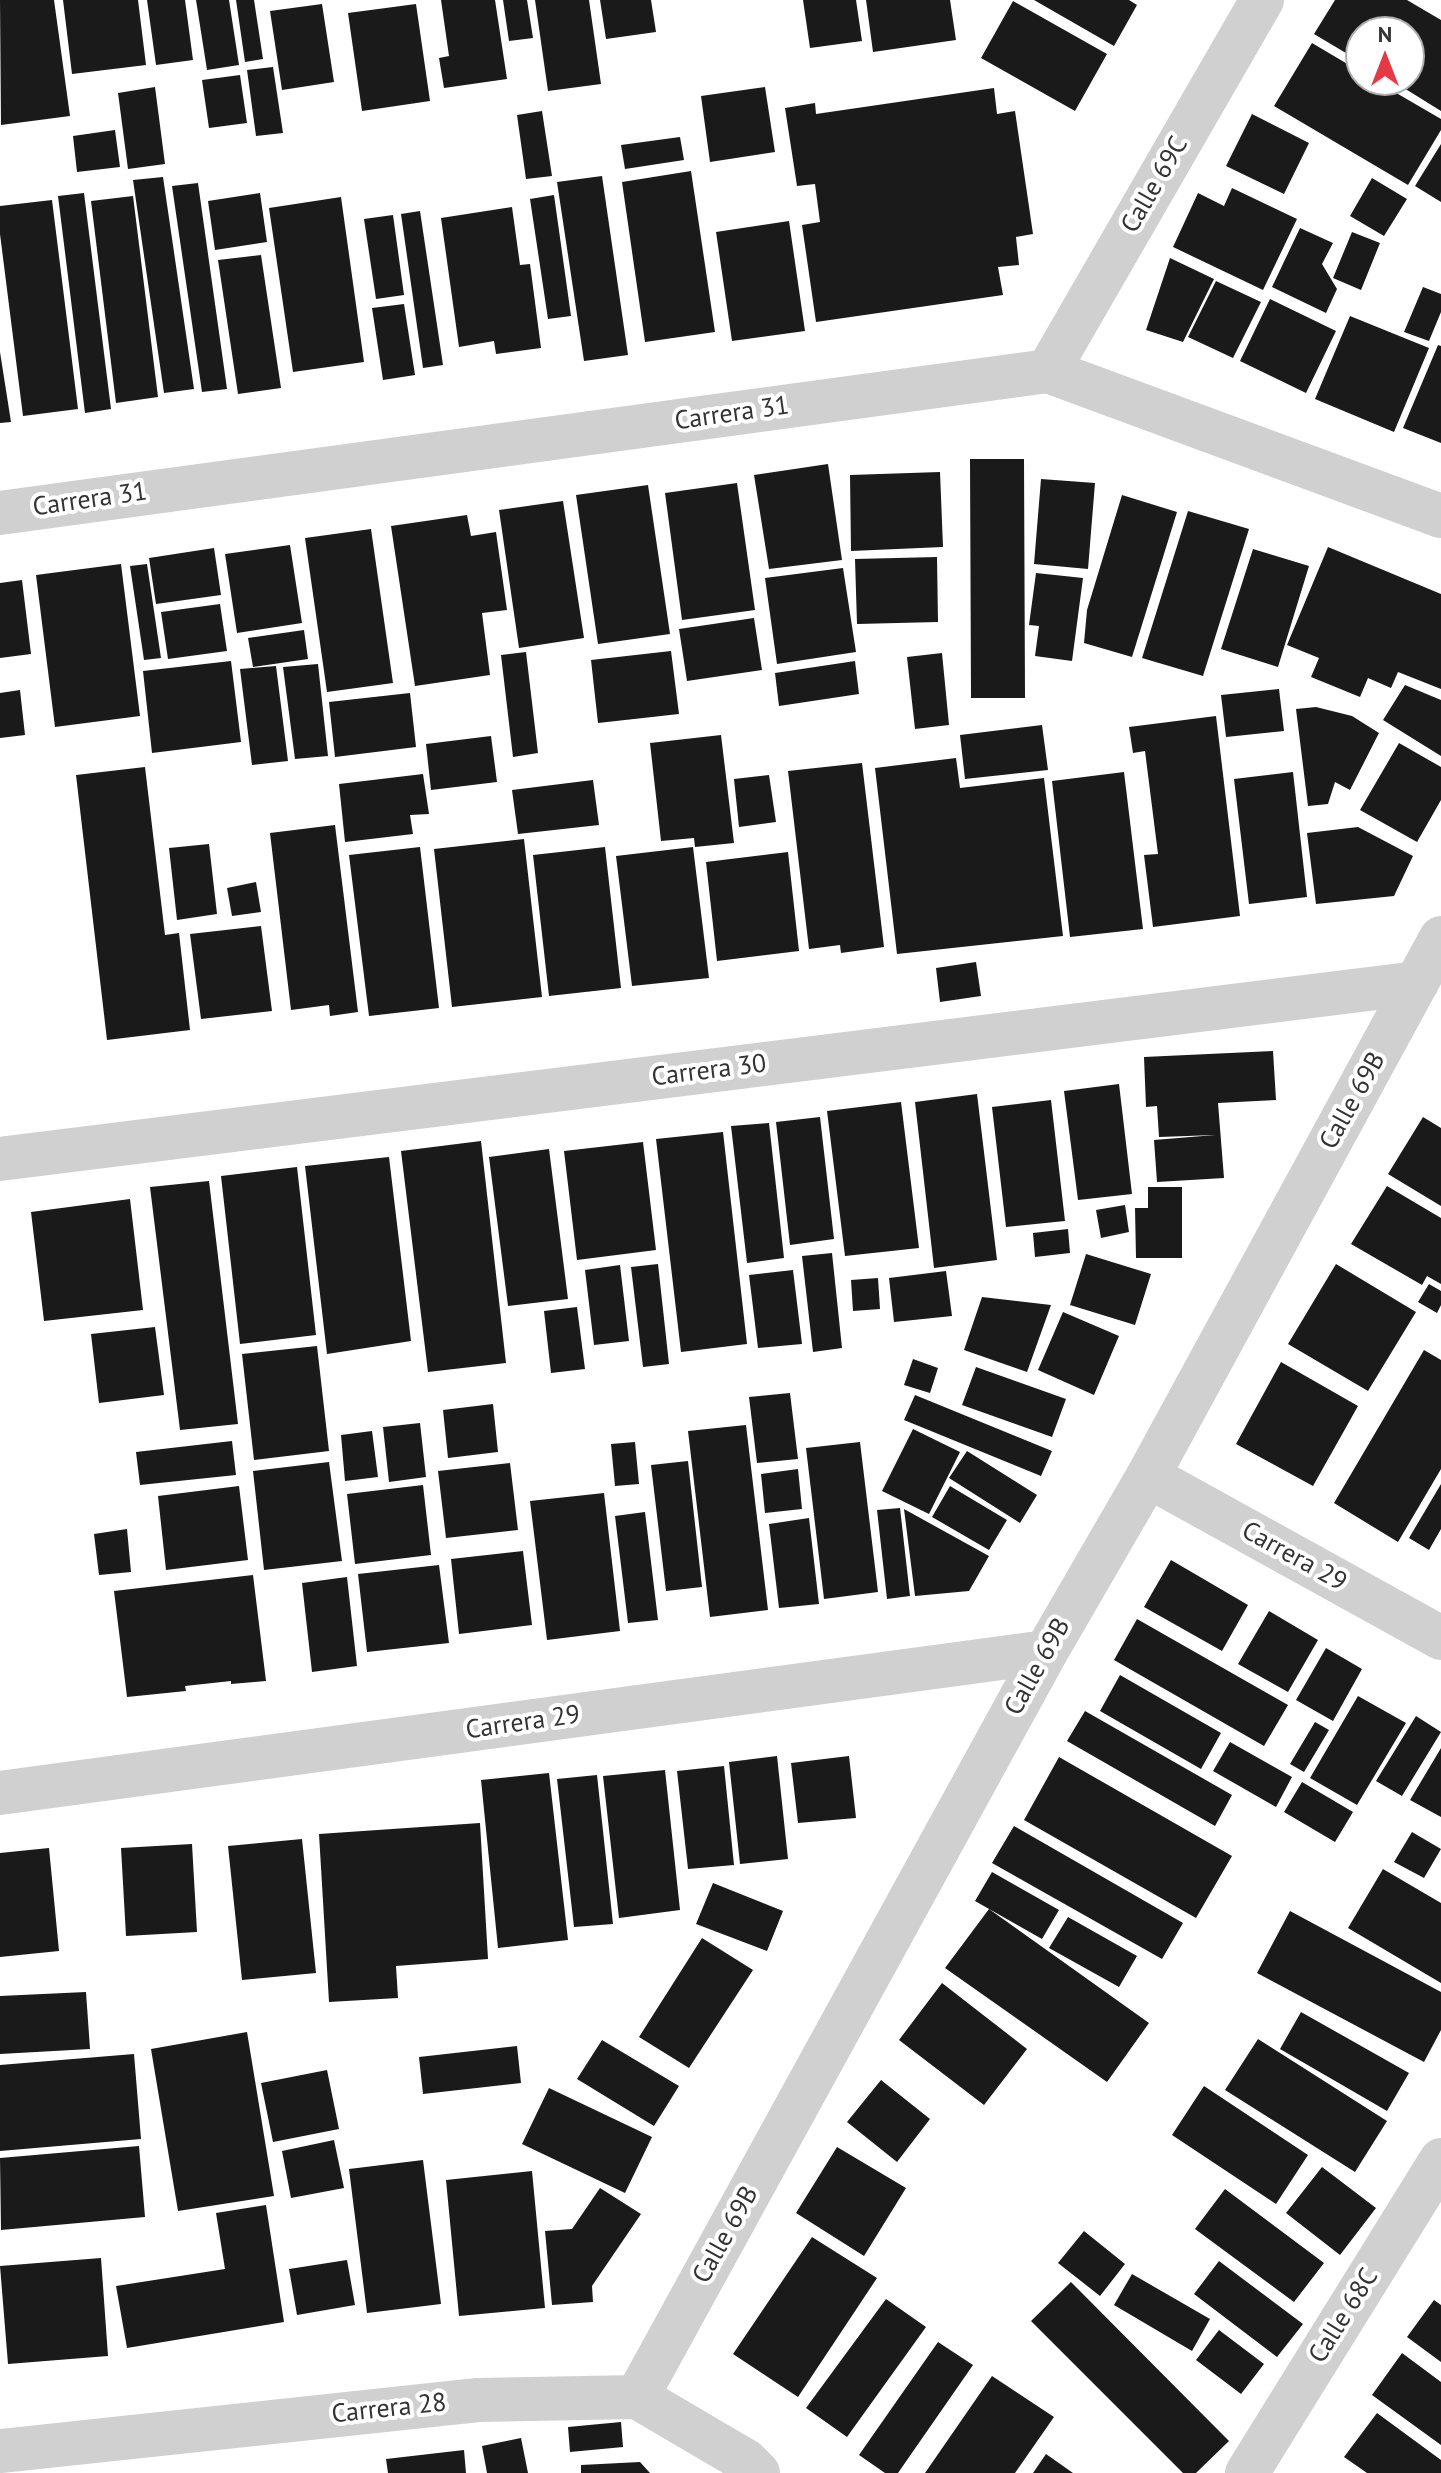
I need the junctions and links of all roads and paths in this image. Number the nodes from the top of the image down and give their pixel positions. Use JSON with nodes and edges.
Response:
{"nodes":[{"id":1,"x":1262,"y":0,"type":"edge"},
{"id":2,"x":1048,"y":371,"type":"junction"},
{"id":3,"x":0,"y":513,"type":"edge"},
{"id":4,"x":1441,"y":516,"type":"edge"},
{"id":5,"x":1441,"y":938,"type":"edge"},
{"id":6,"x":1417,"y":983,"type":"junction"},
{"id":7,"x":0,"y":1159,"type":"edge"},
{"id":8,"x":1148,"y":1476,"type":"junction"},
{"id":9,"x":1441,"y":1638,"type":"edge"},
{"id":10,"x":1046,"y":1652,"type":"junction"},
{"id":11,"x":0,"y":1793,"type":"edge"},
{"id":12,"x":1441,"y":2160,"type":"edge"},
{"id":13,"x":637,"y":2397,"type":"junction"},
{"id":14,"x":0,"y":2451,"type":"edge"},
{"id":15,"x":758,"y":2473,"type":"edge"},
{"id":16,"x":1247,"y":2473,"type":"edge"}],
"edges":[{"from":1,"to":2,"type":"street","name":"Calle 69C"},
{"from":2,"to":3,"type":"street","name":"Carrera 31"},
{"from":2,"to":4,"type":"street","name":"Carrera 31"},
{"from":5,"to":6,"type":"street","name":"Calle 69B"},
{"from":6,"to":7,"type":"street","name":"Carrera 30"},
{"from":6,"to":8,"type":"street","name":"Calle 69B"},
{"from":8,"to":9,"type":"street","name":"Carrera 29"},
{"from":8,"to":10,"type":"street","name":"Calle 69B"},
{"from":10,"to":11,"type":"street","name":"Carrera 29"},
{"from":10,"to":13,"type":"street","name":"Calle 69B"},
{"from":12,"to":16,"type":"street","name":"Calle 68C"},
{"from":13,"to":14,"type":"street","name":"Carrera 28"},
{"from":13,"to":15,"type":"street"}]}
